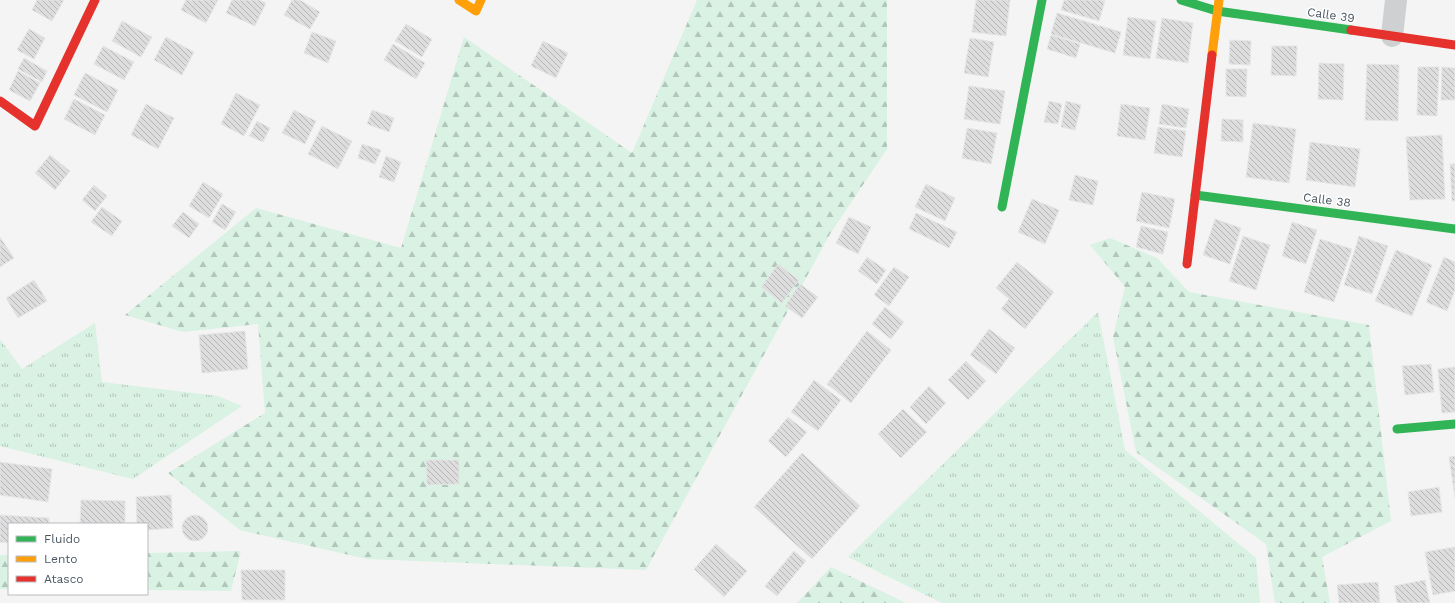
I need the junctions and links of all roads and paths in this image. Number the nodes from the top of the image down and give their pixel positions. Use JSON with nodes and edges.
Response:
{"nodes":[{"id":1,"x":95,"y":0,"type":"edge"},
{"id":2,"x":459,"y":0,"type":"edge"},
{"id":3,"x":481,"y":0,"type":"edge"},
{"id":4,"x":1042,"y":0,"type":"edge"},
{"id":5,"x":1180,"y":0,"type":"edge"},
{"id":6,"x":1219,"y":0,"type":"edge"},
{"id":7,"x":1396,"y":0,"type":"edge"},
{"id":8,"x":1217,"y":11,"type":"junction"},
{"id":9,"x":1392,"y":36,"type":"junction"},
{"id":10,"x":1455,"y":45,"type":"edge"},
{"id":11,"x":0,"y":101,"type":"edge"},
{"id":12,"x":1195,"y":195,"type":"junction"},
{"id":13,"x":1002,"y":207,"type":"dead end"},
{"id":14,"x":1455,"y":229,"type":"edge"},
{"id":15,"x":1187,"y":264,"type":"dead end"},
{"id":16,"x":1455,"y":424,"type":"edge"},
{"id":17,"x":1397,"y":429,"type":"dead end"}],
"edges":[{"from":1,"to":11,"type":"street"},
{"from":2,"to":3,"type":"street"},
{"from":4,"to":13,"type":"street"},
{"from":5,"to":8,"type":"street","name":"Calle 39"},
{"from":6,"to":8,"type":"street"},
{"from":7,"to":9,"type":"street"},
{"from":8,"to":9,"type":"street","name":"Calle 39"},
{"from":8,"to":12,"type":"street"},
{"from":9,"to":10,"type":"street","name":"Calle 39"},
{"from":12,"to":14,"type":"street","name":"Calle 38"},
{"from":12,"to":15,"type":"street"},
{"from":16,"to":17,"type":"street"}]}
